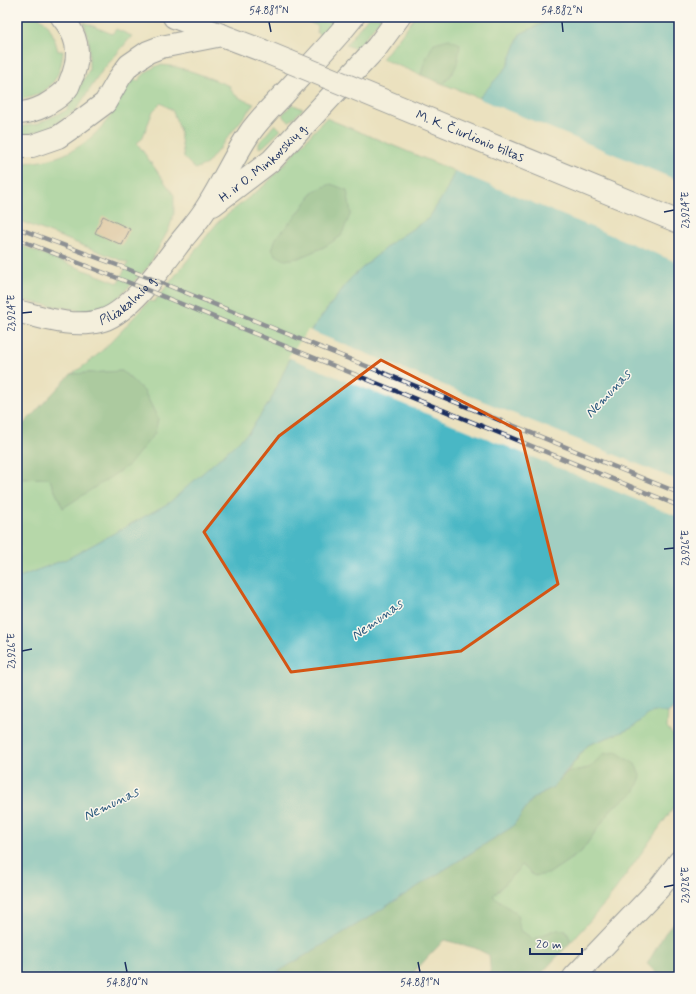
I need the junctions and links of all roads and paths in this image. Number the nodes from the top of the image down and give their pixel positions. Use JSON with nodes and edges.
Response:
{"nodes":[{"id":1,"x":62,"y":17,"type":"edge"},
{"id":2,"x":174,"y":17,"type":"edge"},
{"id":3,"x":207,"y":17,"type":"edge"},
{"id":4,"x":353,"y":17,"type":"edge"},
{"id":5,"x":399,"y":17,"type":"edge"},
{"id":6,"x":222,"y":35,"type":"junction"},
{"id":7,"x":17,"y":113,"type":"edge"},
{"id":8,"x":17,"y":146,"type":"edge"},
{"id":9,"x":205,"y":210,"type":"junction"},
{"id":10,"x":679,"y":222,"type":"edge"},
{"id":11,"x":17,"y":311,"type":"edge"},
{"id":12,"x":679,"y":862,"type":"edge"},
{"id":13,"x":574,"y":977,"type":"edge"}],
"edges":[{"from":1,"to":7,"type":"main road"},
{"from":2,"to":6,"type":"main road","name":"M. K. Čiurlionio tiltas"},
{"from":3,"to":6,"type":"main road"},
{"from":4,"to":9,"type":"main road","name":"H. ir O. Minkovskių g."},
{"from":5,"to":9,"type":"main road","name":"H. ir O. Minkovskių g."},
{"from":6,"to":8,"type":"main road"},
{"from":6,"to":10,"type":"main road","name":"M. K. Čiurlionio tiltas","bridge":true},
{"from":9,"to":11,"type":"main road","name":"Piliakalnio g."},
{"from":12,"to":13,"type":"main road"}]}
